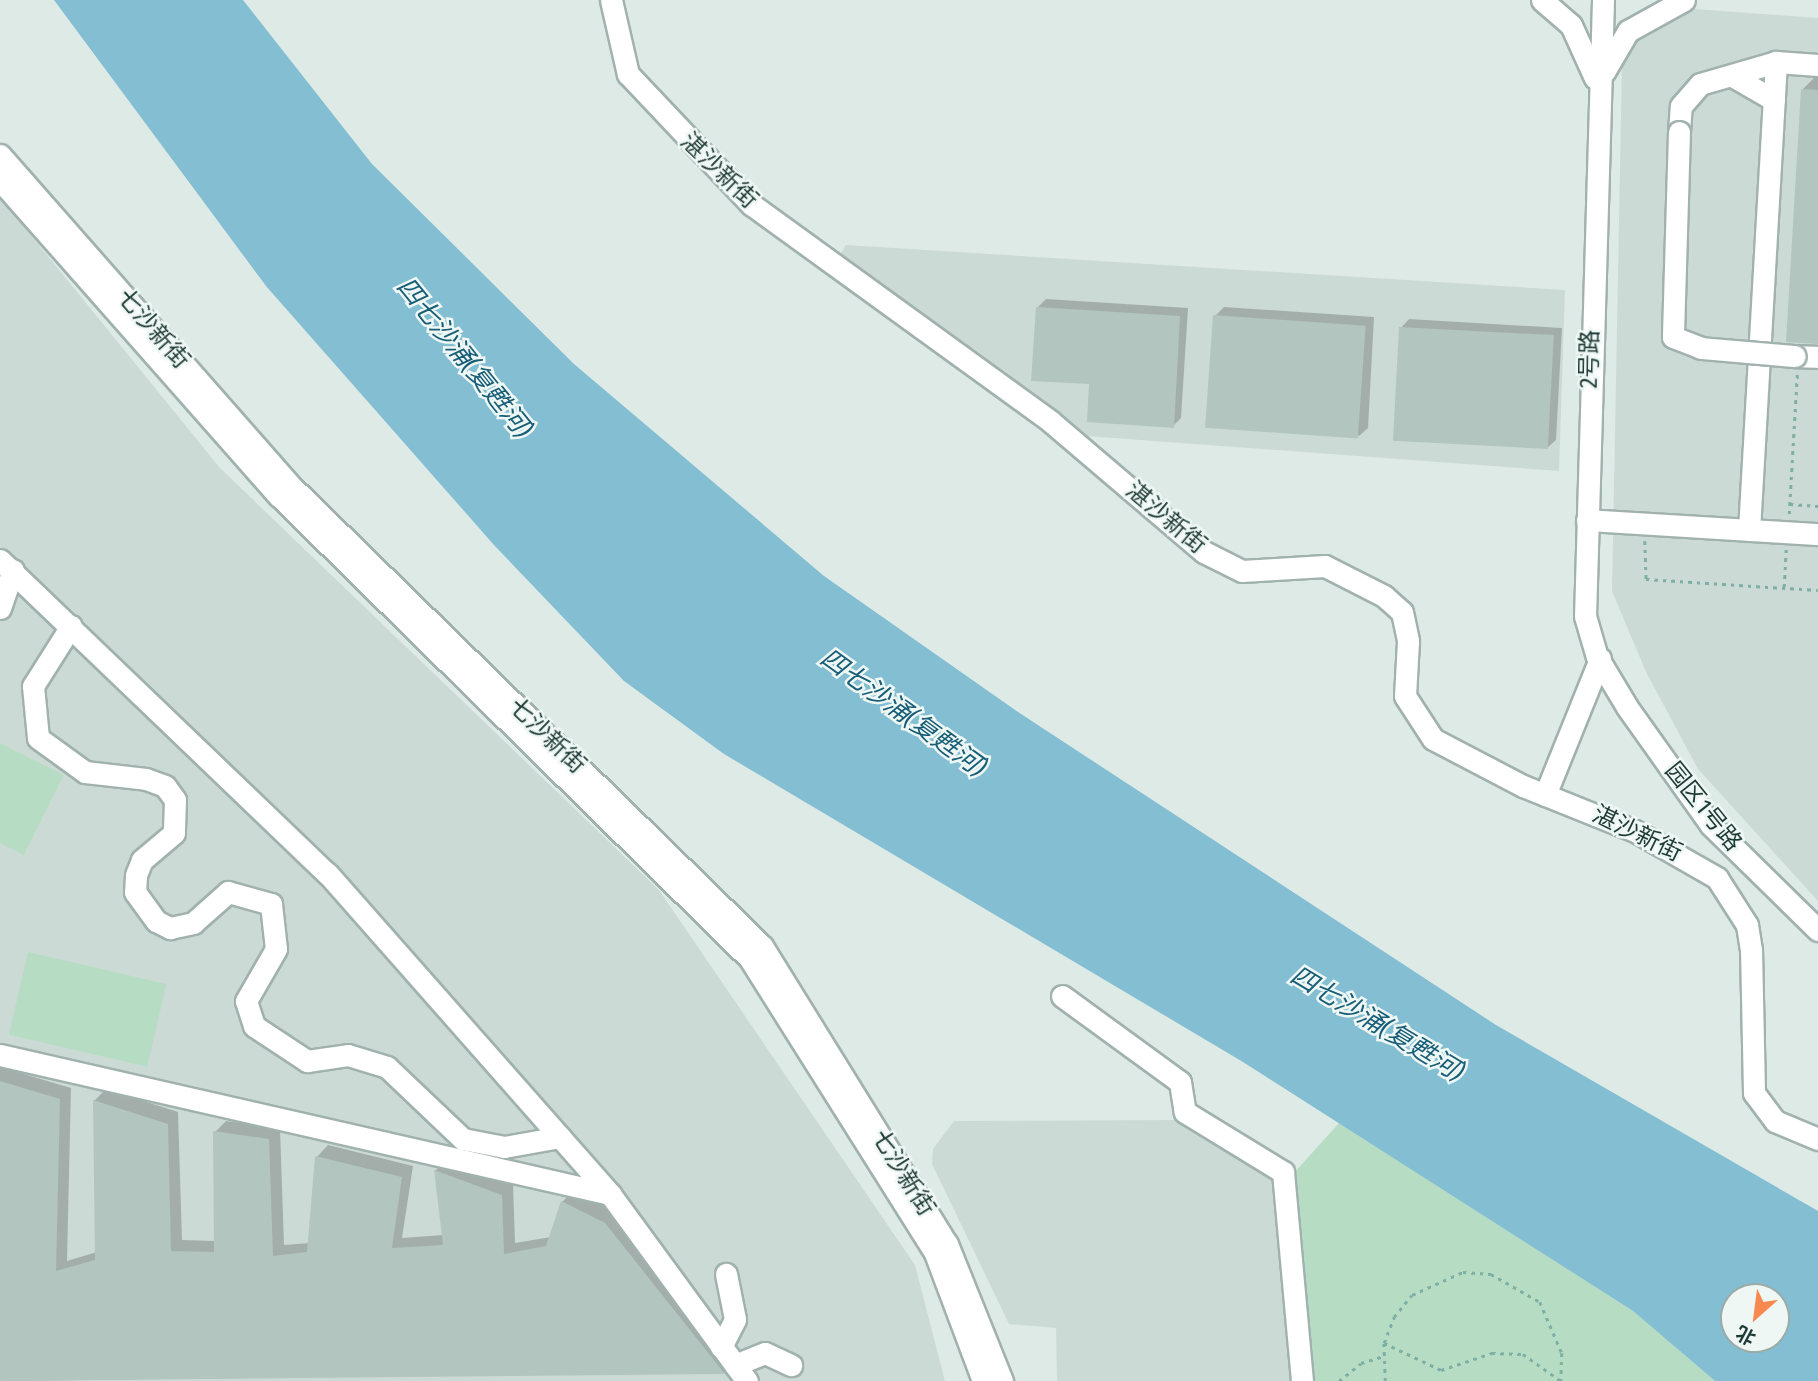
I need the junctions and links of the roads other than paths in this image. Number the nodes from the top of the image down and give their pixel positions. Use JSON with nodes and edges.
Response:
{"nodes":[{"id":1,"x":611,"y":0,"type":"edge"},
{"id":2,"x":1542,"y":0,"type":"edge"},
{"id":3,"x":1603,"y":0,"type":"edge"},
{"id":4,"x":1684,"y":0,"type":"edge"},
{"id":5,"x":1776,"y":62,"type":"junction"},
{"id":6,"x":1818,"y":65,"type":"edge"},
{"id":7,"x":1734,"y":77,"type":"junction"},
{"id":8,"x":1598,"y":87,"type":"junction"},
{"id":9,"x":1774,"y":100,"type":"junction"},
{"id":10,"x":0,"y":155,"type":"edge"},
{"id":11,"x":0,"y":180,"type":"edge"},
{"id":12,"x":1804,"y":359,"type":"edge"},
{"id":13,"x":1587,"y":520,"type":"junction"},
{"id":14,"x":1749,"y":530,"type":"junction"},
{"id":15,"x":1818,"y":534,"type":"edge"},
{"id":16,"x":6,"y":565,"type":"edge"},
{"id":17,"x":0,"y":608,"type":"edge"},
{"id":18,"x":71,"y":626,"type":"junction"},
{"id":19,"x":1600,"y":659,"type":"junction"},
{"id":20,"x":1626,"y":707,"type":"joint"},
{"id":21,"x":1545,"y":795,"type":"junction"},
{"id":22,"x":1818,"y":930,"type":"edge"},
{"id":23,"x":1062,"y":996,"type":"dead end"},
{"id":24,"x":0,"y":1055,"type":"edge"},
{"id":25,"x":560,"y":1137,"type":"junction"},
{"id":26,"x":1818,"y":1139,"type":"edge"},
{"id":27,"x":610,"y":1194,"type":"junction"},
{"id":28,"x":726,"y":1274,"type":"dead end"},
{"id":29,"x":721,"y":1347,"type":"junction"},
{"id":30,"x":791,"y":1365,"type":"dead end"},
{"id":31,"x":741,"y":1373,"type":"edge"},
{"id":32,"x":983,"y":1381,"type":"edge"},
{"id":33,"x":1002,"y":1381,"type":"edge"},
{"id":34,"x":1302,"y":1381,"type":"edge"}],
"edges":[{"from":1,"to":21,"type":"street","name":"湛沙新街"},
{"from":2,"to":8,"type":"street"},
{"from":3,"to":8,"type":"street","name":"2号路"},
{"from":4,"to":8,"type":"street"},
{"from":5,"to":6,"type":"street"},
{"from":5,"to":7,"type":"street"},
{"from":5,"to":9,"type":"street"},
{"from":7,"to":9,"type":"street"},
{"from":7,"to":12,"type":"street","bridge":true},
{"from":8,"to":13,"type":"street","name":"2号路"},
{"from":9,"to":14,"type":"street"},
{"from":10,"to":33,"type":"street","name":"七沙新街"},
{"from":11,"to":32,"type":"street","name":"七沙新街"},
{"from":13,"to":14,"type":"street"},
{"from":13,"to":19,"type":"street","name":"2号路"},
{"from":14,"to":15,"type":"street"},
{"from":16,"to":17,"type":"street"},
{"from":16,"to":18,"type":"street"},
{"from":18,"to":25,"type":"street"},
{"from":18,"to":25,"type":"street"},
{"from":19,"to":20,"type":"street","name":"2号路"},
{"from":19,"to":21,"type":"street"},
{"from":20,"to":22,"type":"street","name":"园区1号路"},
{"from":21,"to":26,"type":"street","name":"湛沙新街"},
{"from":23,"to":34,"type":"street"},
{"from":24,"to":27,"type":"street"},
{"from":25,"to":27,"type":"street"},
{"from":27,"to":29,"type":"street"},
{"from":28,"to":29,"type":"street"},
{"from":29,"to":31,"type":"street"},
{"from":30,"to":31,"type":"street"}]}
